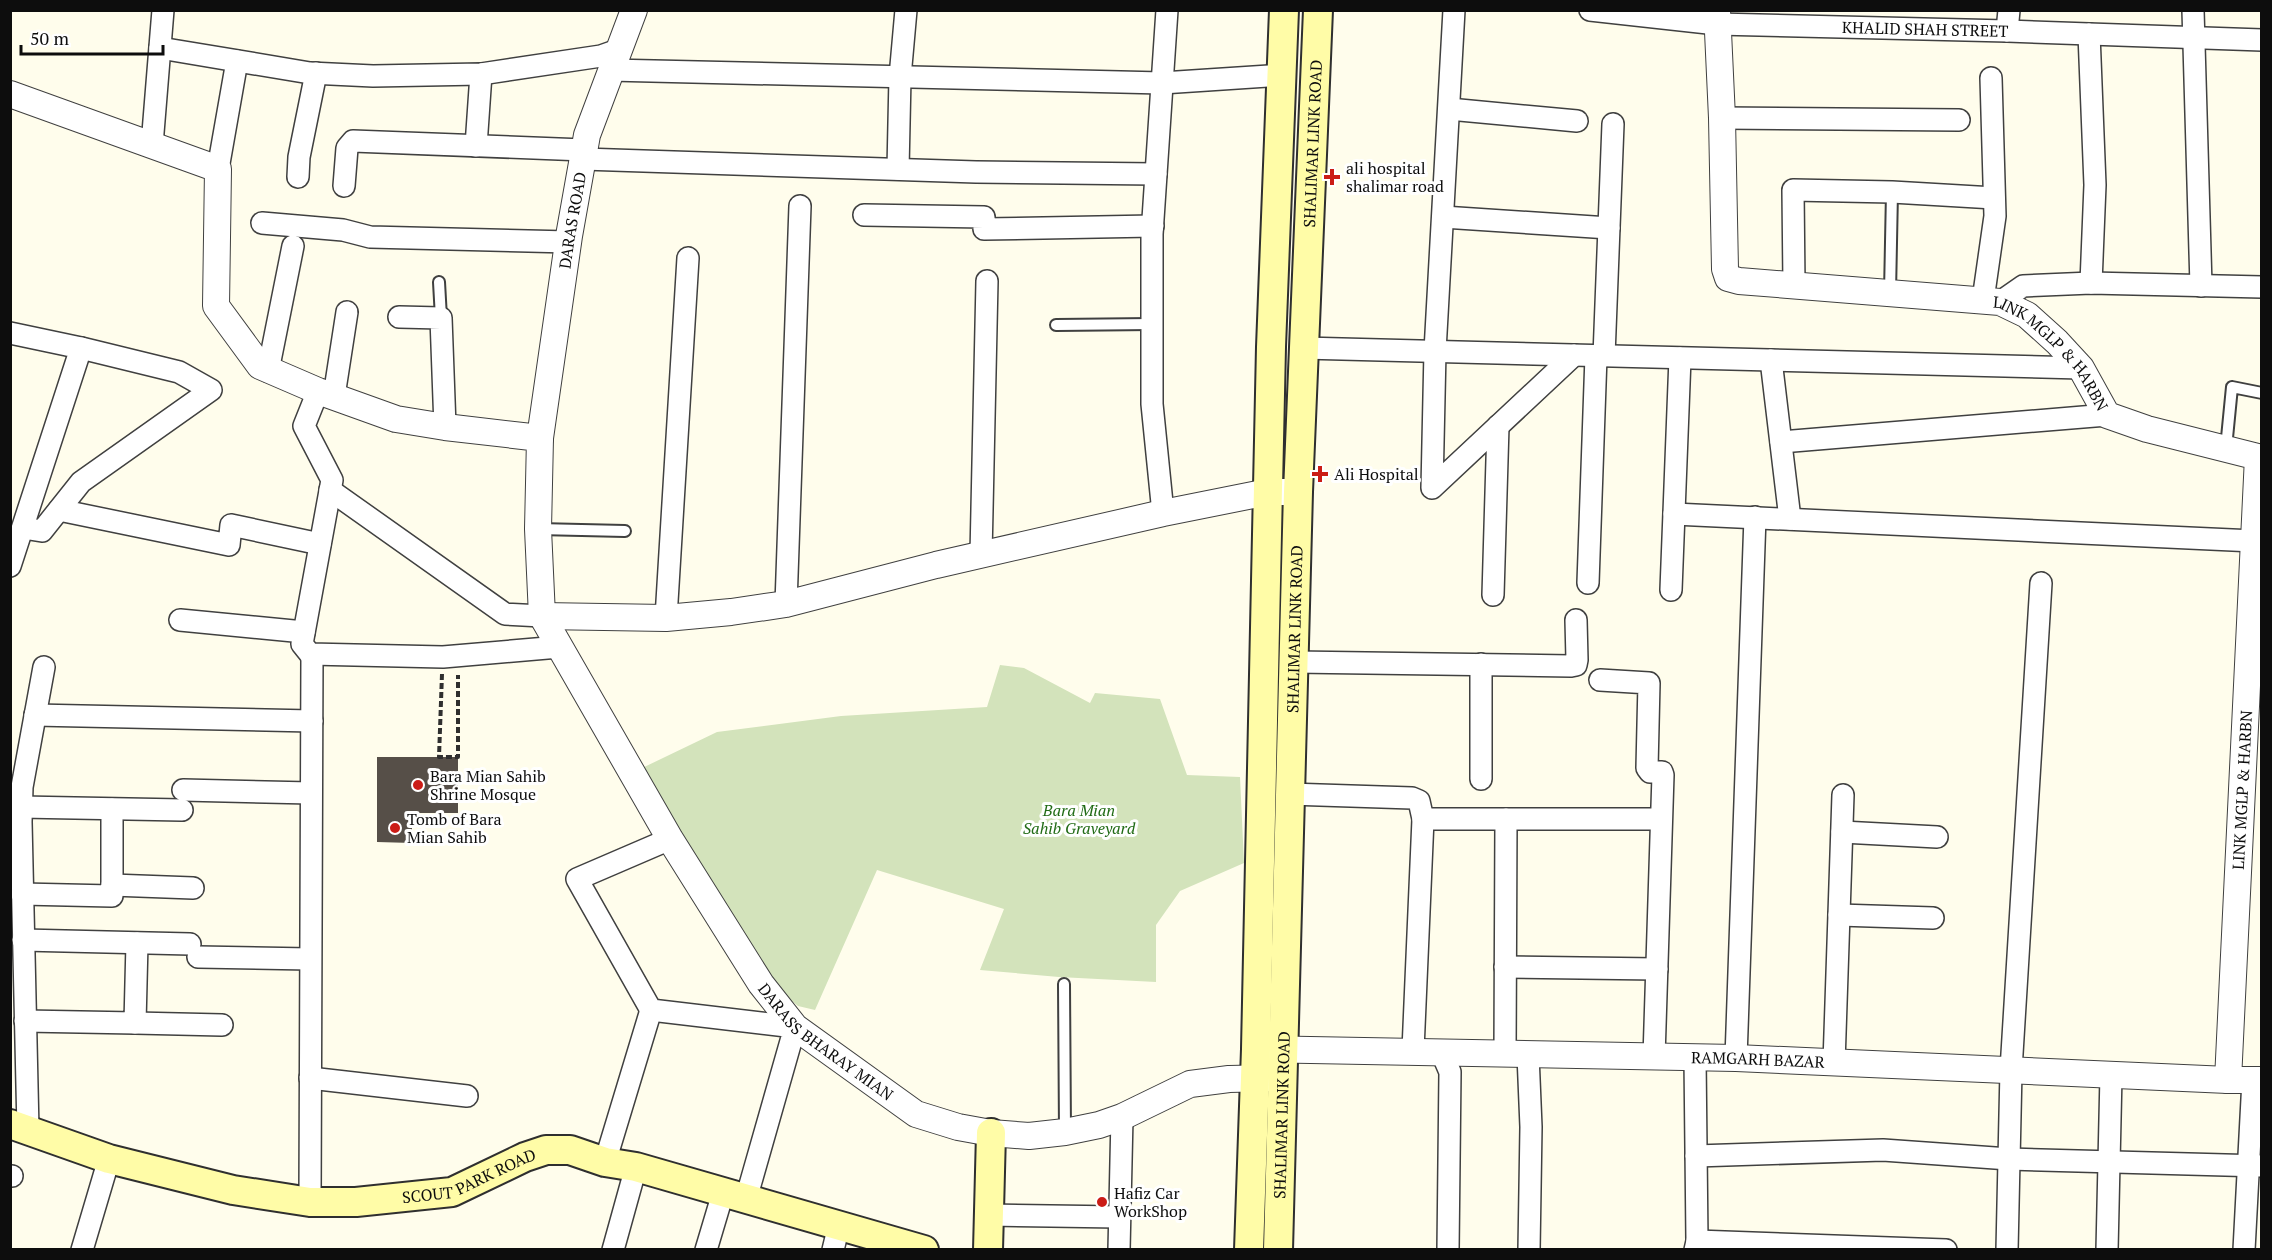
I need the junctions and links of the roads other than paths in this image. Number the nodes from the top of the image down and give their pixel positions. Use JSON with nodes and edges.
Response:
{"nodes":[{"id":1,"x":162,"y":10,"type":"edge"},
{"id":2,"x":634,"y":10,"type":"edge"},
{"id":3,"x":906,"y":10,"type":"edge"},
{"id":4,"x":1167,"y":10,"type":"edge"},
{"id":5,"x":1284,"y":10,"type":"edge"},
{"id":6,"x":1318,"y":10,"type":"edge"},
{"id":7,"x":1454,"y":10,"type":"edge"},
{"id":8,"x":1590,"y":10,"type":"edge"},
{"id":9,"x":2193,"y":10,"type":"edge"},
{"id":10,"x":1717,"y":17,"type":"edge"},
{"id":11,"x":2008,"y":21,"type":"edge"},
{"id":12,"x":2089,"y":34,"type":"junction"},
{"id":13,"x":2193,"y":37,"type":"junction"},
{"id":14,"x":2262,"y":40,"type":"edge"},
{"id":15,"x":159,"y":48,"type":"junction"},
{"id":16,"x":614,"y":60,"type":"junction"},
{"id":17,"x":237,"y":61,"type":"junction"},
{"id":18,"x":316,"y":73,"type":"junction"},
{"id":19,"x":481,"y":74,"type":"junction"},
{"id":20,"x":1283,"y":75,"type":"junction"},
{"id":21,"x":900,"y":77,"type":"junction"},
{"id":22,"x":1990,"y":78,"type":"dead end"},
{"id":23,"x":1162,"y":83,"type":"junction"},
{"id":24,"x":10,"y":94,"type":"edge"},
{"id":25,"x":1449,"y":109,"type":"junction"},
{"id":26,"x":1722,"y":118,"type":"junction"},
{"id":27,"x":1959,"y":120,"type":"dead end"},
{"id":28,"x":1577,"y":121,"type":"dead end"},
{"id":29,"x":1613,"y":124,"type":"dead end"},
{"id":30,"x":152,"y":145,"type":"junction"},
{"id":31,"x":476,"y":146,"type":"junction"},
{"id":32,"x":583,"y":155,"type":"junction"},
{"id":33,"x":218,"y":169,"type":"junction"},
{"id":34,"x":898,"y":169,"type":"junction"},
{"id":35,"x":1156,"y":174,"type":"junction"},
{"id":36,"x":298,"y":177,"type":"dead end"},
{"id":37,"x":344,"y":186,"type":"dead end"},
{"id":38,"x":1892,"y":192,"type":"junction"},
{"id":39,"x":1994,"y":198,"type":"junction"},
{"id":40,"x":800,"y":206,"type":"dead end"},
{"id":41,"x":864,"y":215,"type":"dead end"},
{"id":42,"x":1443,"y":217,"type":"junction"},
{"id":43,"x":262,"y":223,"type":"dead end"},
{"id":44,"x":1153,"y":226,"type":"junction"},
{"id":45,"x":1609,"y":228,"type":"junction"},
{"id":46,"x":569,"y":242,"type":"junction"},
{"id":47,"x":292,"y":246,"type":"dead end"},
{"id":48,"x":688,"y":258,"type":"dead end"},
{"id":49,"x":987,"y":281,"type":"dead end"},
{"id":50,"x":439,"y":282,"type":"dead end"},
{"id":51,"x":2091,"y":283,"type":"junction"},
{"id":52,"x":1794,"y":285,"type":"junction"},
{"id":53,"x":2201,"y":286,"type":"junction"},
{"id":54,"x":2262,"y":287,"type":"edge"},
{"id":55,"x":1890,"y":293,"type":"junction"},
{"id":56,"x":1992,"y":301,"type":"junction"},
{"id":57,"x":347,"y":312,"type":"dead end"},
{"id":58,"x":399,"y":317,"type":"dead end"},
{"id":59,"x":441,"y":318,"type":"junction"},
{"id":60,"x":1152,"y":324,"type":"junction"},
{"id":61,"x":1056,"y":325,"type":"dead end"},
{"id":62,"x":10,"y":333,"type":"edge"},
{"id":63,"x":81,"y":348,"type":"junction"},
{"id":64,"x":1303,"y":348,"type":"junction"},
{"id":65,"x":1435,"y":351,"type":"junction"},
{"id":66,"x":1574,"y":355,"type":"junction"},
{"id":67,"x":1600,"y":356,"type":"junction"},
{"id":68,"x":1680,"y":358,"type":"junction"},
{"id":69,"x":1771,"y":360,"type":"junction"},
{"id":70,"x":2081,"y":368,"type":"junction"},
{"id":71,"x":268,"y":371,"type":"junction"},
{"id":72,"x":326,"y":393,"type":"junction"},
{"id":73,"x":2262,"y":393,"type":"edge"},
{"id":74,"x":2107,"y":415,"type":"junction"},
{"id":75,"x":1498,"y":426,"type":"junction"},
{"id":76,"x":445,"y":427,"type":"junction"},
{"id":77,"x":540,"y":438,"type":"junction"},
{"id":78,"x":1781,"y":442,"type":"junction"},
{"id":79,"x":2226,"y":449,"type":"junction"},
{"id":80,"x":2260,"y":457,"type":"edge"},
{"id":81,"x":330,"y":490,"type":"junction"},
{"id":82,"x":1268,"y":492,"type":"junction"},
{"id":83,"x":1298,"y":492,"type":"junction"},
{"id":84,"x":59,"y":510,"type":"junction"},
{"id":85,"x":1163,"y":513,"type":"junction"},
{"id":86,"x":1674,"y":514,"type":"junction"},
{"id":87,"x":1755,"y":518,"type":"junction"},
{"id":88,"x":1790,"y":519,"type":"junction"},
{"id":89,"x":23,"y":528,"type":"junction"},
{"id":90,"x":538,"y":529,"type":"junction"},
{"id":91,"x":2257,"y":529,"type":"edge"},
{"id":92,"x":625,"y":531,"type":"dead end"},
{"id":93,"x":320,"y":544,"type":"junction"},
{"id":94,"x":981,"y":555,"type":"junction"},
{"id":95,"x":10,"y":566,"type":"edge"},
{"id":96,"x":1588,"y":584,"type":"dead end"},
{"id":97,"x":2041,"y":584,"type":"dead end"},
{"id":98,"x":1671,"y":590,"type":"dead end"},
{"id":99,"x":1493,"y":595,"type":"dead end"},
{"id":100,"x":786,"y":604,"type":"junction"},
{"id":101,"x":666,"y":618,"type":"junction"},
{"id":102,"x":180,"y":620,"type":"dead end"},
{"id":103,"x":1576,"y":620,"type":"dead end"},
{"id":104,"x":304,"y":632,"type":"junction"},
{"id":105,"x":550,"y":632,"type":"junction"},
{"id":106,"x":312,"y":654,"type":"junction"},
{"id":107,"x":1295,"y":662,"type":"junction"},
{"id":108,"x":1481,"y":664,"type":"junction"},
{"id":109,"x":44,"y":667,"type":"dead end"},
{"id":110,"x":1600,"y":680,"type":"dead end"},
{"id":111,"x":35,"y":715,"type":"junction"},
{"id":112,"x":312,"y":721,"type":"junction"},
{"id":113,"x":1481,"y":779,"type":"dead end"},
{"id":114,"x":311,"y":793,"type":"junction"},
{"id":115,"x":1289,"y":794,"type":"junction"},
{"id":116,"x":1843,"y":795,"type":"dead end"},
{"id":117,"x":21,"y":807,"type":"junction"},
{"id":118,"x":112,"y":809,"type":"junction"},
{"id":119,"x":1423,"y":819,"type":"junction"},
{"id":120,"x":1506,"y":819,"type":"junction"},
{"id":121,"x":1660,"y":819,"type":"junction"},
{"id":122,"x":1842,"y":832,"type":"junction"},
{"id":123,"x":1937,"y":837,"type":"dead end"},
{"id":124,"x":670,"y":839,"type":"junction"},
{"id":125,"x":112,"y":885,"type":"junction"},
{"id":126,"x":193,"y":888,"type":"dead end"},
{"id":127,"x":22,"y":894,"type":"junction"},
{"id":128,"x":1839,"y":915,"type":"junction"},
{"id":129,"x":1933,"y":918,"type":"dead end"},
{"id":130,"x":23,"y":940,"type":"junction"},
{"id":131,"x":137,"y":943,"type":"junction"},
{"id":132,"x":310,"y":959,"type":"junction"},
{"id":133,"x":1505,"y":966,"type":"junction"},
{"id":134,"x":1657,"y":969,"type":"junction"},
{"id":135,"x":1064,"y":984,"type":"dead end"},
{"id":136,"x":651,"y":1010,"type":"junction"},
{"id":137,"x":25,"y":1021,"type":"junction"},
{"id":138,"x":135,"y":1023,"type":"junction"},
{"id":139,"x":222,"y":1025,"type":"dead end"},
{"id":140,"x":795,"y":1028,"type":"junction"},
{"id":141,"x":1270,"y":1049,"type":"junction"},
{"id":142,"x":1413,"y":1050,"type":"junction"},
{"id":143,"x":1441,"y":1052,"type":"junction"},
{"id":144,"x":1517,"y":1054,"type":"junction"},
{"id":145,"x":1654,"y":1058,"type":"junction"},
{"id":146,"x":1695,"y":1058,"type":"junction"},
{"id":147,"x":1736,"y":1058,"type":"junction"},
{"id":148,"x":1834,"y":1062,"type":"junction"},
{"id":149,"x":2011,"y":1070,"type":"junction"},
{"id":150,"x":2111,"y":1075,"type":"junction"},
{"id":151,"x":310,"y":1078,"type":"junction"},
{"id":152,"x":1269,"y":1078,"type":"junction"},
{"id":153,"x":2248,"y":1080,"type":"edge"},
{"id":154,"x":467,"y":1096,"type":"dead end"},
{"id":155,"x":1122,"y":1117,"type":"junction"},
{"id":156,"x":19,"y":1127,"type":"edge"},
{"id":157,"x":1065,"y":1132,"type":"junction"},
{"id":158,"x":991,"y":1133,"type":"junction"},
{"id":159,"x":1696,"y":1156,"type":"junction"},
{"id":160,"x":110,"y":1159,"type":"junction"},
{"id":161,"x":2009,"y":1159,"type":"junction"},
{"id":162,"x":605,"y":1162,"type":"junction"},
{"id":163,"x":2109,"y":1162,"type":"junction"},
{"id":164,"x":2255,"y":1166,"type":"edge"},
{"id":165,"x":636,"y":1167,"type":"junction"},
{"id":166,"x":735,"y":1196,"type":"junction"},
{"id":167,"x":310,"y":1202,"type":"junction"},
{"id":168,"x":988,"y":1215,"type":"junction"},
{"id":169,"x":1119,"y":1217,"type":"junction"},
{"id":170,"x":836,"y":1238,"type":"edge"},
{"id":171,"x":1696,"y":1245,"type":"edge"},
{"id":172,"x":82,"y":1250,"type":"edge"},
{"id":173,"x":613,"y":1250,"type":"edge"},
{"id":174,"x":706,"y":1250,"type":"edge"},
{"id":175,"x":924,"y":1250,"type":"edge"},
{"id":176,"x":988,"y":1250,"type":"edge"},
{"id":177,"x":1119,"y":1250,"type":"edge"},
{"id":178,"x":1249,"y":1250,"type":"edge"},
{"id":179,"x":1278,"y":1250,"type":"edge"},
{"id":180,"x":1448,"y":1250,"type":"edge"},
{"id":181,"x":1529,"y":1250,"type":"edge"},
{"id":182,"x":1946,"y":1250,"type":"edge"},
{"id":183,"x":2007,"y":1250,"type":"edge"},
{"id":184,"x":2107,"y":1250,"type":"edge"},
{"id":185,"x":2244,"y":1250,"type":"edge"}],
"edges":[{"from":1,"to":15,"type":"street"},
{"from":2,"to":16,"type":"street","name":"DARAS ROAD"},
{"from":3,"to":21,"type":"street"},
{"from":4,"to":23,"type":"street"},
{"from":5,"to":20,"type":"main road","name":"SHALIMAR LINK ROAD"},
{"from":6,"to":64,"type":"main road","name":"SHALIMAR LINK ROAD"},
{"from":7,"to":25,"type":"street"},
{"from":8,"to":10,"type":"street","name":"KHALID SHAH STREET"},
{"from":9,"to":13,"type":"street"},
{"from":10,"to":11,"type":"street","name":"KHALID SHAH STREET"},
{"from":10,"to":26,"type":"street","name":"LINK MGLP & HARBN"},
{"from":11,"to":12,"type":"street","name":"KHALID SHAH STREET"},
{"from":12,"to":13,"type":"street","name":"KHALID SHAH STREET"},
{"from":12,"to":51,"type":"street"},
{"from":13,"to":14,"type":"street","name":"KHALID SHAH STREET"},
{"from":13,"to":53,"type":"street"},
{"from":15,"to":17,"type":"street"},
{"from":15,"to":30,"type":"street"},
{"from":16,"to":19,"type":"street"},
{"from":16,"to":21,"type":"street"},
{"from":16,"to":32,"type":"street","name":"DARAS ROAD"},
{"from":17,"to":18,"type":"street"},
{"from":17,"to":33,"type":"street"},
{"from":18,"to":19,"type":"street"},
{"from":18,"to":36,"type":"street"},
{"from":19,"to":31,"type":"street"},
{"from":20,"to":23,"type":"street"},
{"from":20,"to":82,"type":"main road","name":"SHALIMAR LINK ROAD"},
{"from":21,"to":23,"type":"street"},
{"from":21,"to":34,"type":"street"},
{"from":22,"to":39,"type":"street"},
{"from":23,"to":35,"type":"street"},
{"from":24,"to":30,"type":"street"},
{"from":25,"to":28,"type":"street"},
{"from":25,"to":42,"type":"street"},
{"from":26,"to":27,"type":"street"},
{"from":26,"to":52,"type":"street","name":"LINK MGLP & HARBN"},
{"from":29,"to":45,"type":"street"},
{"from":30,"to":33,"type":"street"},
{"from":31,"to":32,"type":"street"},
{"from":31,"to":37,"type":"street"},
{"from":32,"to":34,"type":"street"},
{"from":32,"to":46,"type":"street","name":"DARAS ROAD"},
{"from":33,"to":71,"type":"street"},
{"from":34,"to":35,"type":"street"},
{"from":35,"to":44,"type":"street"},
{"from":38,"to":39,"type":"street"},
{"from":38,"to":52,"type":"street"},
{"from":38,"to":55,"type":"lane"},
{"from":39,"to":56,"type":"street"},
{"from":40,"to":100,"type":"street"},
{"from":41,"to":44,"type":"street"},
{"from":42,"to":45,"type":"street"},
{"from":42,"to":65,"type":"street"},
{"from":43,"to":46,"type":"street"},
{"from":44,"to":60,"type":"street"},
{"from":45,"to":67,"type":"street"},
{"from":46,"to":77,"type":"street","name":"DARAS ROAD"},
{"from":47,"to":71,"type":"street"},
{"from":48,"to":101,"type":"street"},
{"from":49,"to":94,"type":"street"},
{"from":50,"to":59,"type":"lane"},
{"from":51,"to":53,"type":"street"},
{"from":51,"to":56,"type":"street"},
{"from":52,"to":55,"type":"street","name":"LINK MGLP & HARBN"},
{"from":53,"to":54,"type":"street"},
{"from":55,"to":56,"type":"street","name":"LINK MGLP & HARBN"},
{"from":56,"to":70,"type":"street","name":"LINK MGLP & HARBN"},
{"from":57,"to":72,"type":"street"},
{"from":58,"to":59,"type":"street"},
{"from":59,"to":76,"type":"street"},
{"from":60,"to":61,"type":"lane"},
{"from":60,"to":85,"type":"street"},
{"from":62,"to":63,"type":"street"},
{"from":63,"to":84,"type":"street"},
{"from":63,"to":89,"type":"street"},
{"from":64,"to":65,"type":"street"},
{"from":64,"to":83,"type":"main road","name":"SHALIMAR LINK ROAD"},
{"from":65,"to":66,"type":"street"},
{"from":65,"to":75,"type":"street"},
{"from":66,"to":67,"type":"street"},
{"from":66,"to":75,"type":"street"},
{"from":67,"to":68,"type":"street"},
{"from":67,"to":96,"type":"street"},
{"from":68,"to":69,"type":"street"},
{"from":68,"to":86,"type":"street"},
{"from":69,"to":70,"type":"street"},
{"from":69,"to":78,"type":"street"},
{"from":70,"to":74,"type":"street","name":"LINK MGLP & HARBN"},
{"from":71,"to":72,"type":"street"},
{"from":72,"to":76,"type":"street"},
{"from":72,"to":81,"type":"street"},
{"from":73,"to":79,"type":"lane"},
{"from":74,"to":78,"type":"street"},
{"from":74,"to":79,"type":"street","name":"LINK MGLP & HARBN"},
{"from":75,"to":99,"type":"street"},
{"from":76,"to":77,"type":"street"},
{"from":77,"to":90,"type":"street","name":"DARAS ROAD"},
{"from":78,"to":88,"type":"street"},
{"from":79,"to":80,"type":"street","name":"LINK MGLP & HARBN"},
{"from":80,"to":91,"type":"street","name":"LINK MGLP & HARBN"},
{"from":81,"to":93,"type":"street"},
{"from":81,"to":105,"type":"street"},
{"from":82,"to":83,"type":"street"},
{"from":82,"to":85,"type":"street"},
{"from":82,"to":141,"type":"main road","name":"SHALIMAR LINK ROAD"},
{"from":83,"to":107,"type":"main road","name":"SHALIMAR LINK ROAD"},
{"from":84,"to":89,"type":"street"},
{"from":84,"to":93,"type":"street"},
{"from":85,"to":94,"type":"street"},
{"from":86,"to":87,"type":"street"},
{"from":86,"to":98,"type":"street"},
{"from":87,"to":88,"type":"street"},
{"from":87,"to":147,"type":"street"},
{"from":88,"to":91,"type":"street"},
{"from":89,"to":95,"type":"street"},
{"from":90,"to":92,"type":"lane"},
{"from":90,"to":105,"type":"street","name":"DARAS ROAD"},
{"from":91,"to":153,"type":"street","name":"LINK MGLP & HARBN"},
{"from":93,"to":104,"type":"street"},
{"from":94,"to":100,"type":"street"},
{"from":97,"to":149,"type":"street"},
{"from":100,"to":101,"type":"street"},
{"from":101,"to":105,"type":"street"},
{"from":102,"to":104,"type":"street"},
{"from":103,"to":108,"type":"street"},
{"from":104,"to":106,"type":"street"},
{"from":105,"to":106,"type":"street"},
{"from":105,"to":124,"type":"street","name":"DARASS BHARAY MIAN"},
{"from":106,"to":112,"type":"street"},
{"from":107,"to":108,"type":"street"},
{"from":107,"to":115,"type":"main road","name":"SHALIMAR LINK ROAD"},
{"from":108,"to":113,"type":"street"},
{"from":109,"to":111,"type":"street"},
{"from":110,"to":121,"type":"street"},
{"from":111,"to":112,"type":"street"},
{"from":111,"to":117,"type":"street"},
{"from":112,"to":114,"type":"street"},
{"from":114,"to":118,"type":"street"},
{"from":114,"to":132,"type":"street"},
{"from":115,"to":119,"type":"street"},
{"from":115,"to":141,"type":"main road","name":"SHALIMAR LINK ROAD"},
{"from":116,"to":122,"type":"street"},
{"from":117,"to":118,"type":"street"},
{"from":117,"to":127,"type":"street"},
{"from":118,"to":125,"type":"street"},
{"from":119,"to":120,"type":"street"},
{"from":119,"to":142,"type":"street"},
{"from":120,"to":121,"type":"street"},
{"from":120,"to":133,"type":"street"},
{"from":121,"to":134,"type":"street"},
{"from":122,"to":123,"type":"street"},
{"from":122,"to":128,"type":"street"},
{"from":124,"to":136,"type":"street"},
{"from":124,"to":140,"type":"street","name":"DARASS BHARAY MIAN"},
{"from":125,"to":126,"type":"street"},
{"from":125,"to":127,"type":"street"},
{"from":127,"to":130,"type":"street"},
{"from":128,"to":129,"type":"street"},
{"from":128,"to":148,"type":"street"},
{"from":130,"to":131,"type":"street"},
{"from":130,"to":137,"type":"street"},
{"from":131,"to":132,"type":"street"},
{"from":131,"to":138,"type":"street"},
{"from":132,"to":151,"type":"street"},
{"from":133,"to":134,"type":"street"},
{"from":133,"to":144,"type":"street"},
{"from":134,"to":145,"type":"street"},
{"from":135,"to":157,"type":"lane"},
{"from":136,"to":140,"type":"street"},
{"from":136,"to":162,"type":"street"},
{"from":137,"to":138,"type":"street"},
{"from":137,"to":156,"type":"street"},
{"from":138,"to":139,"type":"street"},
{"from":140,"to":158,"type":"street","name":"DARASS BHARAY MIAN"},
{"from":140,"to":166,"type":"street"},
{"from":141,"to":142,"type":"street","name":"RAMGARH BAZAR"},
{"from":141,"to":152,"type":"main road","name":"SHALIMAR LINK ROAD"},
{"from":142,"to":143,"type":"street","name":"RAMGARH BAZAR"},
{"from":143,"to":144,"type":"street","name":"RAMGARH BAZAR"},
{"from":143,"to":180,"type":"street"},
{"from":144,"to":145,"type":"street","name":"RAMGARH BAZAR"},
{"from":144,"to":181,"type":"street"},
{"from":145,"to":146,"type":"street","name":"RAMGARH BAZAR"},
{"from":146,"to":147,"type":"street","name":"RAMGARH BAZAR"},
{"from":146,"to":159,"type":"street"},
{"from":147,"to":148,"type":"street","name":"RAMGARH BAZAR"},
{"from":148,"to":149,"type":"street","name":"RAMGARH BAZAR"},
{"from":149,"to":150,"type":"street","name":"RAMGARH BAZAR"},
{"from":149,"to":161,"type":"street"},
{"from":150,"to":153,"type":"street","name":"RAMGARH BAZAR"},
{"from":150,"to":163,"type":"street"},
{"from":151,"to":154,"type":"street"},
{"from":151,"to":167,"type":"street"},
{"from":152,"to":155,"type":"street","name":"DARASS BHARAY MIAN"},
{"from":152,"to":178,"type":"main road","name":"SHALIMAR LINK ROAD"},
{"from":152,"to":179,"type":"main road","name":"SHALIMAR LINK ROAD"},
{"from":153,"to":164,"type":"street"},
{"from":155,"to":157,"type":"street","name":"DARASS BHARAY MIAN"},
{"from":155,"to":169,"type":"street"},
{"from":156,"to":160,"type":"main road","name":"SCOUT PARK ROAD"},
{"from":157,"to":158,"type":"street","name":"DARASS BHARAY MIAN"},
{"from":158,"to":168,"type":"main road"},
{"from":159,"to":161,"type":"street"},
{"from":159,"to":171,"type":"street"},
{"from":160,"to":167,"type":"main road","name":"SCOUT PARK ROAD"},
{"from":160,"to":172,"type":"street"},
{"from":161,"to":163,"type":"street"},
{"from":161,"to":183,"type":"street"},
{"from":162,"to":165,"type":"main road","name":"SCOUT PARK ROAD"},
{"from":162,"to":167,"type":"main road","name":"SCOUT PARK ROAD"},
{"from":163,"to":164,"type":"street"},
{"from":163,"to":184,"type":"street"},
{"from":164,"to":185,"type":"street"},
{"from":165,"to":166,"type":"main road","name":"SCOUT PARK ROAD"},
{"from":165,"to":173,"type":"street"},
{"from":166,"to":170,"type":"main road","name":"SCOUT PARK ROAD"},
{"from":166,"to":174,"type":"street"},
{"from":168,"to":169,"type":"street"},
{"from":168,"to":176,"type":"main road"},
{"from":169,"to":177,"type":"street"},
{"from":170,"to":175,"type":"main road","name":"SCOUT PARK ROAD"},
{"from":171,"to":182,"type":"street"}]}
